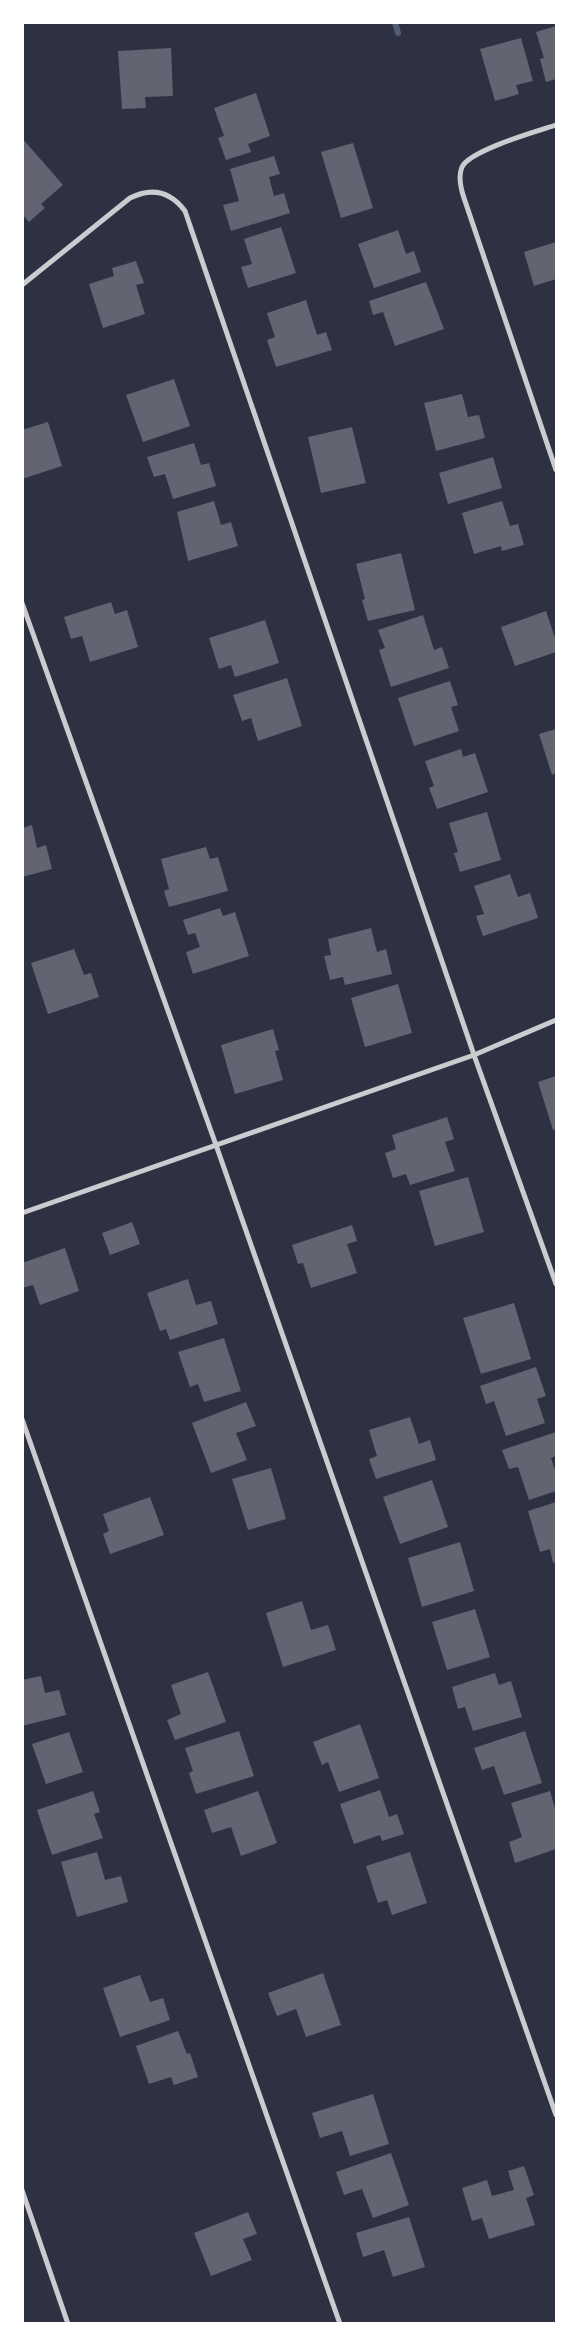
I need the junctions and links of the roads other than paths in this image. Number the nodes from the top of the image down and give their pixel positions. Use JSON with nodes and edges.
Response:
{"nodes":[{"id":1,"x":556,"y":124,"type":"edge"},
{"id":2,"x":22,"y":285,"type":"edge"},
{"id":3,"x":556,"y":470,"type":"edge"},
{"id":4,"x":22,"y":603,"type":"edge"},
{"id":5,"x":556,"y":1020,"type":"edge"},
{"id":6,"x":474,"y":1055,"type":"junction"},
{"id":7,"x":216,"y":1145,"type":"junction"},
{"id":8,"x":22,"y":1214,"type":"edge"},
{"id":9,"x":556,"y":1284,"type":"edge"},
{"id":10,"x":22,"y":1419,"type":"edge"},
{"id":11,"x":556,"y":2115,"type":"edge"},
{"id":12,"x":22,"y":2190,"type":"edge"},
{"id":13,"x":68,"y":2324,"type":"edge"},
{"id":14,"x":340,"y":2324,"type":"edge"}],
"edges":[{"from":1,"to":3,"type":"street"},
{"from":2,"to":6,"type":"street"},
{"from":4,"to":7,"type":"street"},
{"from":5,"to":6,"type":"street"},
{"from":6,"to":7,"type":"street"},
{"from":6,"to":9,"type":"street"},
{"from":7,"to":8,"type":"street"},
{"from":7,"to":11,"type":"street"},
{"from":10,"to":14,"type":"street"},
{"from":12,"to":13,"type":"street"}]}
